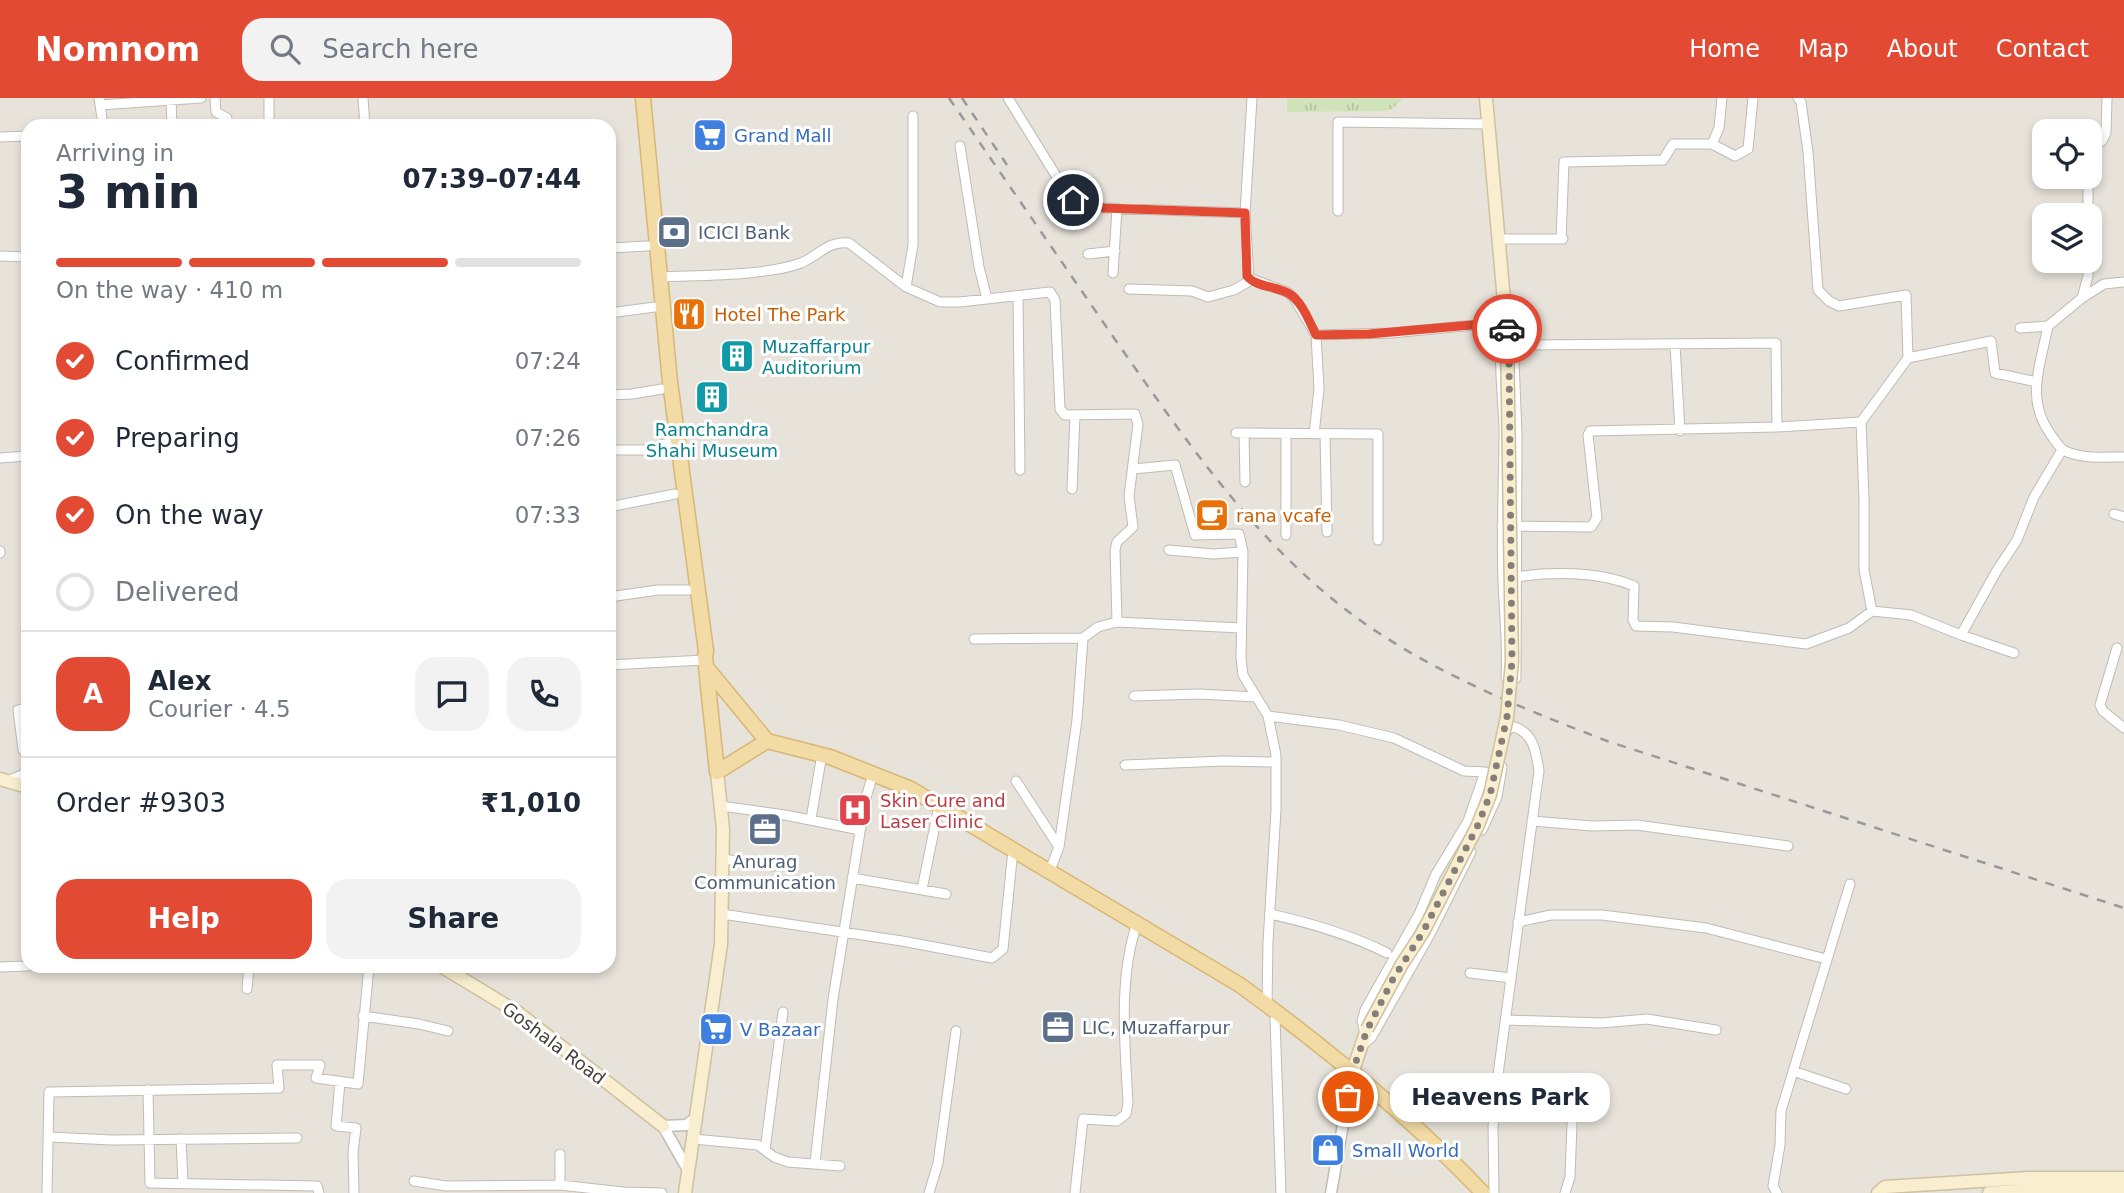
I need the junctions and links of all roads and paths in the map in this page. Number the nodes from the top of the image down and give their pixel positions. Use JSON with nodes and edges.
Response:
{"nodes":[{"id":1,"x":201,"y":98,"type":"edge"},
{"id":2,"x":215,"y":98,"type":"edge"},
{"id":3,"x":270,"y":98,"type":"edge"},
{"id":4,"x":363,"y":98,"type":"edge"},
{"id":5,"x":634,"y":98,"type":"edge"},
{"id":6,"x":643,"y":98,"type":"edge"},
{"id":7,"x":1007,"y":98,"type":"edge"},
{"id":8,"x":1252,"y":98,"type":"edge"},
{"id":9,"x":1486,"y":98,"type":"edge"},
{"id":10,"x":1722,"y":98,"type":"edge"},
{"id":11,"x":1753,"y":98,"type":"edge"},
{"id":12,"x":1798,"y":98,"type":"edge"},
{"id":13,"x":2107,"y":98,"type":"edge"},
{"id":14,"x":171,"y":100,"type":"junction"},
{"id":15,"x":100,"y":102,"type":"edge"},
{"id":16,"x":913,"y":116,"type":"dead end"},
{"id":17,"x":102,"y":118,"type":"dead end"},
{"id":18,"x":172,"y":119,"type":"edge"},
{"id":19,"x":227,"y":119,"type":"edge"},
{"id":20,"x":269,"y":119,"type":"edge"},
{"id":21,"x":364,"y":119,"type":"edge"},
{"id":22,"x":1489,"y":124,"type":"junction"},
{"id":23,"x":21,"y":136,"type":"edge"},
{"id":24,"x":0,"y":137,"type":"edge"},
{"id":25,"x":2102,"y":141,"type":"edge"},
{"id":26,"x":1712,"y":144,"type":"junction"},
{"id":27,"x":960,"y":146,"type":"dead end"},
{"id":28,"x":1117,"y":208,"type":"junction"},
{"id":29,"x":1338,"y":211,"type":"dead end"},
{"id":30,"x":1245,"y":213,"type":"junction"},
{"id":31,"x":1499,"y":239,"type":"junction"},
{"id":32,"x":648,"y":246,"type":"junction"},
{"id":33,"x":616,"y":248,"type":"edge"},
{"id":34,"x":1115,"y":251,"type":"junction"},
{"id":35,"x":1088,"y":254,"type":"dead end"},
{"id":36,"x":0,"y":256,"type":"edge"},
{"id":37,"x":21,"y":257,"type":"edge"},
{"id":38,"x":1114,"y":273,"type":"dead end"},
{"id":39,"x":2088,"y":273,"type":"edge"},
{"id":40,"x":661,"y":277,"type":"junction"},
{"id":41,"x":1251,"y":280,"type":"junction"},
{"id":42,"x":2124,"y":282,"type":"edge"},
{"id":43,"x":906,"y":286,"type":"junction"},
{"id":44,"x":1129,"y":289,"type":"dead end"},
{"id":45,"x":1018,"y":296,"type":"junction"},
{"id":46,"x":2082,"y":298,"type":"junction"},
{"id":47,"x":987,"y":299,"type":"junction"},
{"id":48,"x":655,"y":307,"type":"junction"},
{"id":49,"x":616,"y":312,"type":"edge"},
{"id":50,"x":2048,"y":326,"type":"junction"},
{"id":51,"x":2020,"y":328,"type":"dead end"},
{"id":52,"x":1509,"y":334,"type":"junction"},
{"id":53,"x":1316,"y":335,"type":"junction"},
{"id":54,"x":1675,"y":345,"type":"junction"},
{"id":55,"x":1908,"y":358,"type":"junction"},
{"id":56,"x":2037,"y":382,"type":"junction"},
{"id":57,"x":662,"y":388,"type":"junction"},
{"id":58,"x":616,"y":395,"type":"edge"},
{"id":59,"x":1075,"y":416,"type":"junction"},
{"id":60,"x":1861,"y":422,"type":"junction"},
{"id":61,"x":1777,"y":427,"type":"junction"},
{"id":62,"x":1680,"y":431,"type":"junction"},
{"id":63,"x":1286,"y":434,"type":"junction"},
{"id":64,"x":1314,"y":434,"type":"junction"},
{"id":65,"x":1325,"y":434,"type":"junction"},
{"id":66,"x":668,"y":443,"type":"junction"},
{"id":67,"x":616,"y":450,"type":"edge"},
{"id":68,"x":2062,"y":450,"type":"junction"},
{"id":69,"x":21,"y":456,"type":"edge"},
{"id":70,"x":2124,"y":457,"type":"edge"},
{"id":71,"x":0,"y":458,"type":"edge"},
{"id":72,"x":1133,"y":469,"type":"junction"},
{"id":73,"x":1020,"y":470,"type":"dead end"},
{"id":74,"x":1245,"y":482,"type":"dead end"},
{"id":75,"x":1072,"y":489,"type":"dead end"},
{"id":76,"x":675,"y":494,"type":"junction"},
{"id":77,"x":616,"y":506,"type":"edge"},
{"id":78,"x":2114,"y":514,"type":"dead end"},
{"id":79,"x":2124,"y":517,"type":"edge"},
{"id":80,"x":1502,"y":526,"type":"junction"},
{"id":81,"x":1517,"y":526,"type":"junction"},
{"id":82,"x":1327,"y":532,"type":"dead end"},
{"id":83,"x":1286,"y":535,"type":"dead end"},
{"id":84,"x":1378,"y":540,"type":"dead end"},
{"id":85,"x":1169,"y":550,"type":"dead end"},
{"id":86,"x":1243,"y":552,"type":"junction"},
{"id":87,"x":1517,"y":577,"type":"junction"},
{"id":88,"x":1503,"y":580,"type":"junction"},
{"id":89,"x":689,"y":590,"type":"junction"},
{"id":90,"x":616,"y":596,"type":"edge"},
{"id":91,"x":1872,"y":611,"type":"junction"},
{"id":92,"x":1117,"y":622,"type":"junction"},
{"id":93,"x":1241,"y":628,"type":"junction"},
{"id":94,"x":1961,"y":635,"type":"junction"},
{"id":95,"x":1083,"y":638,"type":"junction"},
{"id":96,"x":974,"y":639,"type":"dead end"},
{"id":97,"x":2117,"y":648,"type":"dead end"},
{"id":98,"x":2014,"y":653,"type":"dead end"},
{"id":99,"x":705,"y":661,"type":"junction"},
{"id":100,"x":616,"y":665,"type":"edge"},
{"id":101,"x":1135,"y":696,"type":"dead end"},
{"id":102,"x":1256,"y":697,"type":"junction"},
{"id":103,"x":21,"y":709,"type":"edge"},
{"id":104,"x":1268,"y":716,"type":"junction"},
{"id":105,"x":2124,"y":728,"type":"edge"},
{"id":106,"x":21,"y":734,"type":"edge"},
{"id":107,"x":767,"y":741,"type":"junction"},
{"id":108,"x":822,"y":754,"type":"junction"},
{"id":109,"x":1276,"y":762,"type":"junction"},
{"id":110,"x":1125,"y":765,"type":"dead end"},
{"id":111,"x":717,"y":772,"type":"junction"},
{"id":112,"x":21,"y":774,"type":"edge"},
{"id":113,"x":873,"y":774,"type":"junction"},
{"id":114,"x":4,"y":780,"type":"edge"},
{"id":115,"x":1016,"y":781,"type":"dead end"},
{"id":116,"x":21,"y":785,"type":"edge"},
{"id":117,"x":721,"y":806,"type":"junction"},
{"id":118,"x":939,"y":806,"type":"junction"},
{"id":119,"x":811,"y":819,"type":"junction"},
{"id":120,"x":1532,"y":821,"type":"junction"},
{"id":121,"x":860,"y":830,"type":"junction"},
{"id":122,"x":1788,"y":846,"type":"dead end"},
{"id":123,"x":1059,"y":847,"type":"junction"},
{"id":124,"x":1013,"y":850,"type":"junction"},
{"id":125,"x":723,"y":859,"type":"junction"},
{"id":126,"x":774,"y":866,"type":"dead end"},
{"id":127,"x":1050,"y":870,"type":"junction"},
{"id":128,"x":852,"y":878,"type":"junction"},
{"id":129,"x":1850,"y":884,"type":"dead end"},
{"id":130,"x":922,"y":889,"type":"junction"},
{"id":131,"x":946,"y":894,"type":"dead end"},
{"id":132,"x":722,"y":914,"type":"junction"},
{"id":133,"x":1270,"y":914,"type":"junction"},
{"id":134,"x":1518,"y":922,"type":"junction"},
{"id":135,"x":1137,"y":923,"type":"junction"},
{"id":136,"x":845,"y":932,"type":"junction"},
{"id":137,"x":1387,"y":953,"type":"dead end"},
{"id":138,"x":1826,"y":959,"type":"junction"},
{"id":139,"x":21,"y":966,"type":"edge"},
{"id":140,"x":0,"y":967,"type":"edge"},
{"id":141,"x":248,"y":973,"type":"edge"},
{"id":142,"x":368,"y":973,"type":"edge"},
{"id":143,"x":453,"y":973,"type":"edge"},
{"id":144,"x":1470,"y":973,"type":"dead end"},
{"id":145,"x":1511,"y":978,"type":"junction"},
{"id":146,"x":247,"y":989,"type":"dead end"},
{"id":147,"x":1272,"y":1008,"type":"junction"},
{"id":148,"x":783,"y":1012,"type":"dead end"},
{"id":149,"x":363,"y":1016,"type":"junction"},
{"id":150,"x":1506,"y":1020,"type":"junction"},
{"id":151,"x":1716,"y":1030,"type":"dead end"},
{"id":152,"x":448,"y":1031,"type":"dead end"},
{"id":153,"x":956,"y":1031,"type":"dead end"},
{"id":154,"x":1365,"y":1037,"type":"junction"},
{"id":155,"x":1793,"y":1071,"type":"junction"},
{"id":156,"x":1352,"y":1073,"type":"junction"},
{"id":157,"x":340,"y":1082,"type":"junction"},
{"id":158,"x":148,"y":1090,"type":"junction"},
{"id":159,"x":1846,"y":1090,"type":"dead end"},
{"id":160,"x":696,"y":1118,"type":"junction"},
{"id":161,"x":1572,"y":1124,"type":"dead end"},
{"id":162,"x":663,"y":1126,"type":"junction"},
{"id":163,"x":49,"y":1138,"type":"junction"},
{"id":164,"x":297,"y":1138,"type":"dead end"},
{"id":165,"x":181,"y":1139,"type":"junction"},
{"id":166,"x":693,"y":1139,"type":"junction"},
{"id":167,"x":149,"y":1140,"type":"junction"},
{"id":168,"x":765,"y":1150,"type":"junction"},
{"id":169,"x":561,"y":1154,"type":"dead end"},
{"id":170,"x":815,"y":1163,"type":"junction"},
{"id":171,"x":839,"y":1166,"type":"dead end"},
{"id":172,"x":688,"y":1170,"type":"junction"},
{"id":173,"x":2124,"y":1178,"type":"edge"},
{"id":174,"x":414,"y":1181,"type":"dead end"},
{"id":175,"x":183,"y":1184,"type":"junction"},
{"id":176,"x":560,"y":1185,"type":"junction"},
{"id":177,"x":2124,"y":1187,"type":"edge"},
{"id":178,"x":440,"y":1189,"type":"edge"},
{"id":179,"x":47,"y":1193,"type":"edge"},
{"id":180,"x":319,"y":1193,"type":"edge"},
{"id":181,"x":354,"y":1193,"type":"edge"},
{"id":182,"x":662,"y":1193,"type":"edge"},
{"id":183,"x":685,"y":1193,"type":"edge"},
{"id":184,"x":929,"y":1193,"type":"edge"},
{"id":185,"x":1074,"y":1193,"type":"edge"},
{"id":186,"x":1281,"y":1193,"type":"edge"},
{"id":187,"x":1331,"y":1193,"type":"edge"},
{"id":188,"x":1483,"y":1193,"type":"edge"},
{"id":189,"x":1494,"y":1193,"type":"edge"},
{"id":190,"x":1565,"y":1193,"type":"edge"},
{"id":191,"x":1777,"y":1193,"type":"edge"},
{"id":192,"x":1878,"y":1193,"type":"edge"},
{"id":193,"x":1884,"y":1193,"type":"edge"},
{"id":194,"x":1989,"y":1193,"type":"edge"}],
"edges":[{"from":1,"to":14,"type":"street"},
{"from":2,"to":19,"type":"street"},
{"from":3,"to":20,"type":"street"},
{"from":4,"to":21,"type":"street"},
{"from":5,"to":32,"type":"main road"},
{"from":6,"to":40,"type":"main road"},
{"from":7,"to":28,"type":"street"},
{"from":8,"to":30,"type":"street"},
{"from":9,"to":22,"type":"main road"},
{"from":10,"to":26,"type":"street"},
{"from":11,"to":26,"type":"street"},
{"from":12,"to":55,"type":"street"},
{"from":13,"to":25,"type":"street"},
{"from":14,"to":15,"type":"street"},
{"from":14,"to":18,"type":"street"},
{"from":15,"to":17,"type":"street"},
{"from":16,"to":43,"type":"street"},
{"from":22,"to":29,"type":"street"},
{"from":22,"to":31,"type":"main road"},
{"from":23,"to":24,"type":"street"},
{"from":26,"to":31,"type":"street"},
{"from":27,"to":47,"type":"street"},
{"from":28,"to":30,"type":"street"},
{"from":28,"to":34,"type":"street"},
{"from":30,"to":41,"type":"street"},
{"from":31,"to":52,"type":"main road"},
{"from":32,"to":33,"type":"street"},
{"from":32,"to":48,"type":"main road"},
{"from":34,"to":35,"type":"street"},
{"from":34,"to":38,"type":"street"},
{"from":36,"to":37,"type":"street"},
{"from":39,"to":46,"type":"street"},
{"from":40,"to":43,"type":"street"},
{"from":40,"to":99,"type":"main road"},
{"from":41,"to":44,"type":"street"},
{"from":41,"to":53,"type":"street"},
{"from":42,"to":46,"type":"street"},
{"from":43,"to":47,"type":"street"},
{"from":45,"to":47,"type":"street"},
{"from":45,"to":59,"type":"street"},
{"from":45,"to":73,"type":"street"},
{"from":46,"to":50,"type":"street"},
{"from":48,"to":49,"type":"street"},
{"from":48,"to":57,"type":"main road"},
{"from":50,"to":51,"type":"street"},
{"from":50,"to":56,"type":"street"},
{"from":52,"to":53,"type":"street"},
{"from":52,"to":54,"type":"street"},
{"from":52,"to":80,"type":"street"},
{"from":52,"to":81,"type":"street"},
{"from":52,"to":154,"type":"main road","bridge":true},
{"from":53,"to":64,"type":"street"},
{"from":54,"to":61,"type":"street"},
{"from":54,"to":62,"type":"street"},
{"from":55,"to":56,"type":"street"},
{"from":55,"to":60,"type":"street"},
{"from":56,"to":68,"type":"street"},
{"from":57,"to":58,"type":"street"},
{"from":57,"to":66,"type":"main road"},
{"from":59,"to":72,"type":"street"},
{"from":59,"to":75,"type":"street"},
{"from":60,"to":61,"type":"street"},
{"from":60,"to":91,"type":"street"},
{"from":61,"to":62,"type":"street"},
{"from":62,"to":81,"type":"street"},
{"from":63,"to":64,"type":"street"},
{"from":63,"to":74,"type":"street"},
{"from":63,"to":83,"type":"street"},
{"from":64,"to":65,"type":"street"},
{"from":65,"to":82,"type":"street"},
{"from":65,"to":84,"type":"street"},
{"from":66,"to":67,"type":"street"},
{"from":66,"to":76,"type":"main road"},
{"from":68,"to":70,"type":"street"},
{"from":68,"to":94,"type":"street"},
{"from":69,"to":71,"type":"street"},
{"from":72,"to":86,"type":"street"},
{"from":72,"to":92,"type":"street"},
{"from":76,"to":77,"type":"street"},
{"from":76,"to":89,"type":"main road"},
{"from":78,"to":79,"type":"street"},
{"from":80,"to":81,"type":"street"},
{"from":80,"to":88,"type":"street"},
{"from":81,"to":87,"type":"street"},
{"from":85,"to":86,"type":"street"},
{"from":86,"to":93,"type":"street"},
{"from":87,"to":88,"type":"street"},
{"from":87,"to":88,"type":"street"},
{"from":87,"to":91,"type":"street"},
{"from":89,"to":90,"type":"street"},
{"from":89,"to":99,"type":"main road"},
{"from":91,"to":94,"type":"street"},
{"from":92,"to":93,"type":"street"},
{"from":92,"to":95,"type":"street"},
{"from":93,"to":102,"type":"street"},
{"from":94,"to":98,"type":"street"},
{"from":95,"to":96,"type":"street"},
{"from":95,"to":123,"type":"street"},
{"from":97,"to":105,"type":"street"},
{"from":99,"to":100,"type":"street"},
{"from":99,"to":107,"type":"main road"},
{"from":99,"to":111,"type":"main road"},
{"from":101,"to":102,"type":"street"},
{"from":102,"to":104,"type":"street"},
{"from":103,"to":106,"type":"street"},
{"from":104,"to":109,"type":"street"},
{"from":104,"to":154,"type":"street"},
{"from":107,"to":108,"type":"main road"},
{"from":107,"to":111,"type":"main road"},
{"from":108,"to":113,"type":"main road"},
{"from":108,"to":119,"type":"street"},
{"from":109,"to":110,"type":"street"},
{"from":109,"to":133,"type":"street"},
{"from":111,"to":117,"type":"main road"},
{"from":112,"to":114,"type":"street"},
{"from":113,"to":118,"type":"main road"},
{"from":113,"to":121,"type":"street"},
{"from":114,"to":116,"type":"main road"},
{"from":115,"to":123,"type":"street"},
{"from":117,"to":119,"type":"street"},
{"from":117,"to":125,"type":"main road"},
{"from":118,"to":124,"type":"main road"},
{"from":118,"to":130,"type":"street"},
{"from":119,"to":121,"type":"street"},
{"from":120,"to":122,"type":"street"},
{"from":120,"to":134,"type":"street"},
{"from":120,"to":154,"type":"street"},
{"from":121,"to":128,"type":"street"},
{"from":123,"to":127,"type":"street"},
{"from":124,"to":127,"type":"main road"},
{"from":124,"to":136,"type":"street"},
{"from":125,"to":126,"type":"street"},
{"from":125,"to":132,"type":"main road"},
{"from":127,"to":135,"type":"main road"},
{"from":128,"to":130,"type":"street"},
{"from":128,"to":136,"type":"street"},
{"from":129,"to":138,"type":"street"},
{"from":130,"to":131,"type":"street"},
{"from":132,"to":136,"type":"street"},
{"from":132,"to":160,"type":"main road"},
{"from":133,"to":137,"type":"street"},
{"from":133,"to":147,"type":"street"},
{"from":134,"to":138,"type":"street"},
{"from":134,"to":145,"type":"street"},
{"from":135,"to":147,"type":"main road"},
{"from":135,"to":185,"type":"street"},
{"from":136,"to":170,"type":"street"},
{"from":138,"to":155,"type":"street"},
{"from":139,"to":140,"type":"street"},
{"from":141,"to":146,"type":"street"},
{"from":142,"to":149,"type":"street"},
{"from":143,"to":162,"type":"main road","name":"Goshala Road"},
{"from":144,"to":145,"type":"street"},
{"from":145,"to":150,"type":"street"},
{"from":147,"to":156,"type":"main road"},
{"from":147,"to":186,"type":"street"},
{"from":148,"to":168,"type":"street"},
{"from":149,"to":152,"type":"street"},
{"from":149,"to":157,"type":"street"},
{"from":150,"to":151,"type":"street"},
{"from":150,"to":189,"type":"street"},
{"from":153,"to":184,"type":"street"},
{"from":154,"to":156,"type":"main road"},
{"from":155,"to":159,"type":"street"},
{"from":155,"to":191,"type":"street"},
{"from":156,"to":187,"type":"street"},
{"from":156,"to":188,"type":"main road"},
{"from":157,"to":158,"type":"street"},
{"from":157,"to":181,"type":"street"},
{"from":158,"to":163,"type":"street"},
{"from":158,"to":167,"type":"street"},
{"from":160,"to":162,"type":"street"},
{"from":160,"to":166,"type":"main road"},
{"from":161,"to":190,"type":"street"},
{"from":162,"to":172,"type":"street"},
{"from":163,"to":167,"type":"street"},
{"from":163,"to":179,"type":"street"},
{"from":164,"to":165,"type":"street"},
{"from":165,"to":167,"type":"street"},
{"from":165,"to":175,"type":"street"},
{"from":166,"to":168,"type":"street"},
{"from":166,"to":172,"type":"main road"},
{"from":167,"to":175,"type":"street"},
{"from":168,"to":170,"type":"street"},
{"from":169,"to":176,"type":"street"},
{"from":170,"to":171,"type":"street"},
{"from":172,"to":183,"type":"main road"},
{"from":173,"to":192,"type":"main road"},
{"from":174,"to":178,"type":"street"},
{"from":175,"to":180,"type":"street"},
{"from":176,"to":178,"type":"street"},
{"from":176,"to":182,"type":"street"},
{"from":177,"to":193,"type":"main road"},
{"from":177,"to":194,"type":"main road"}]}
